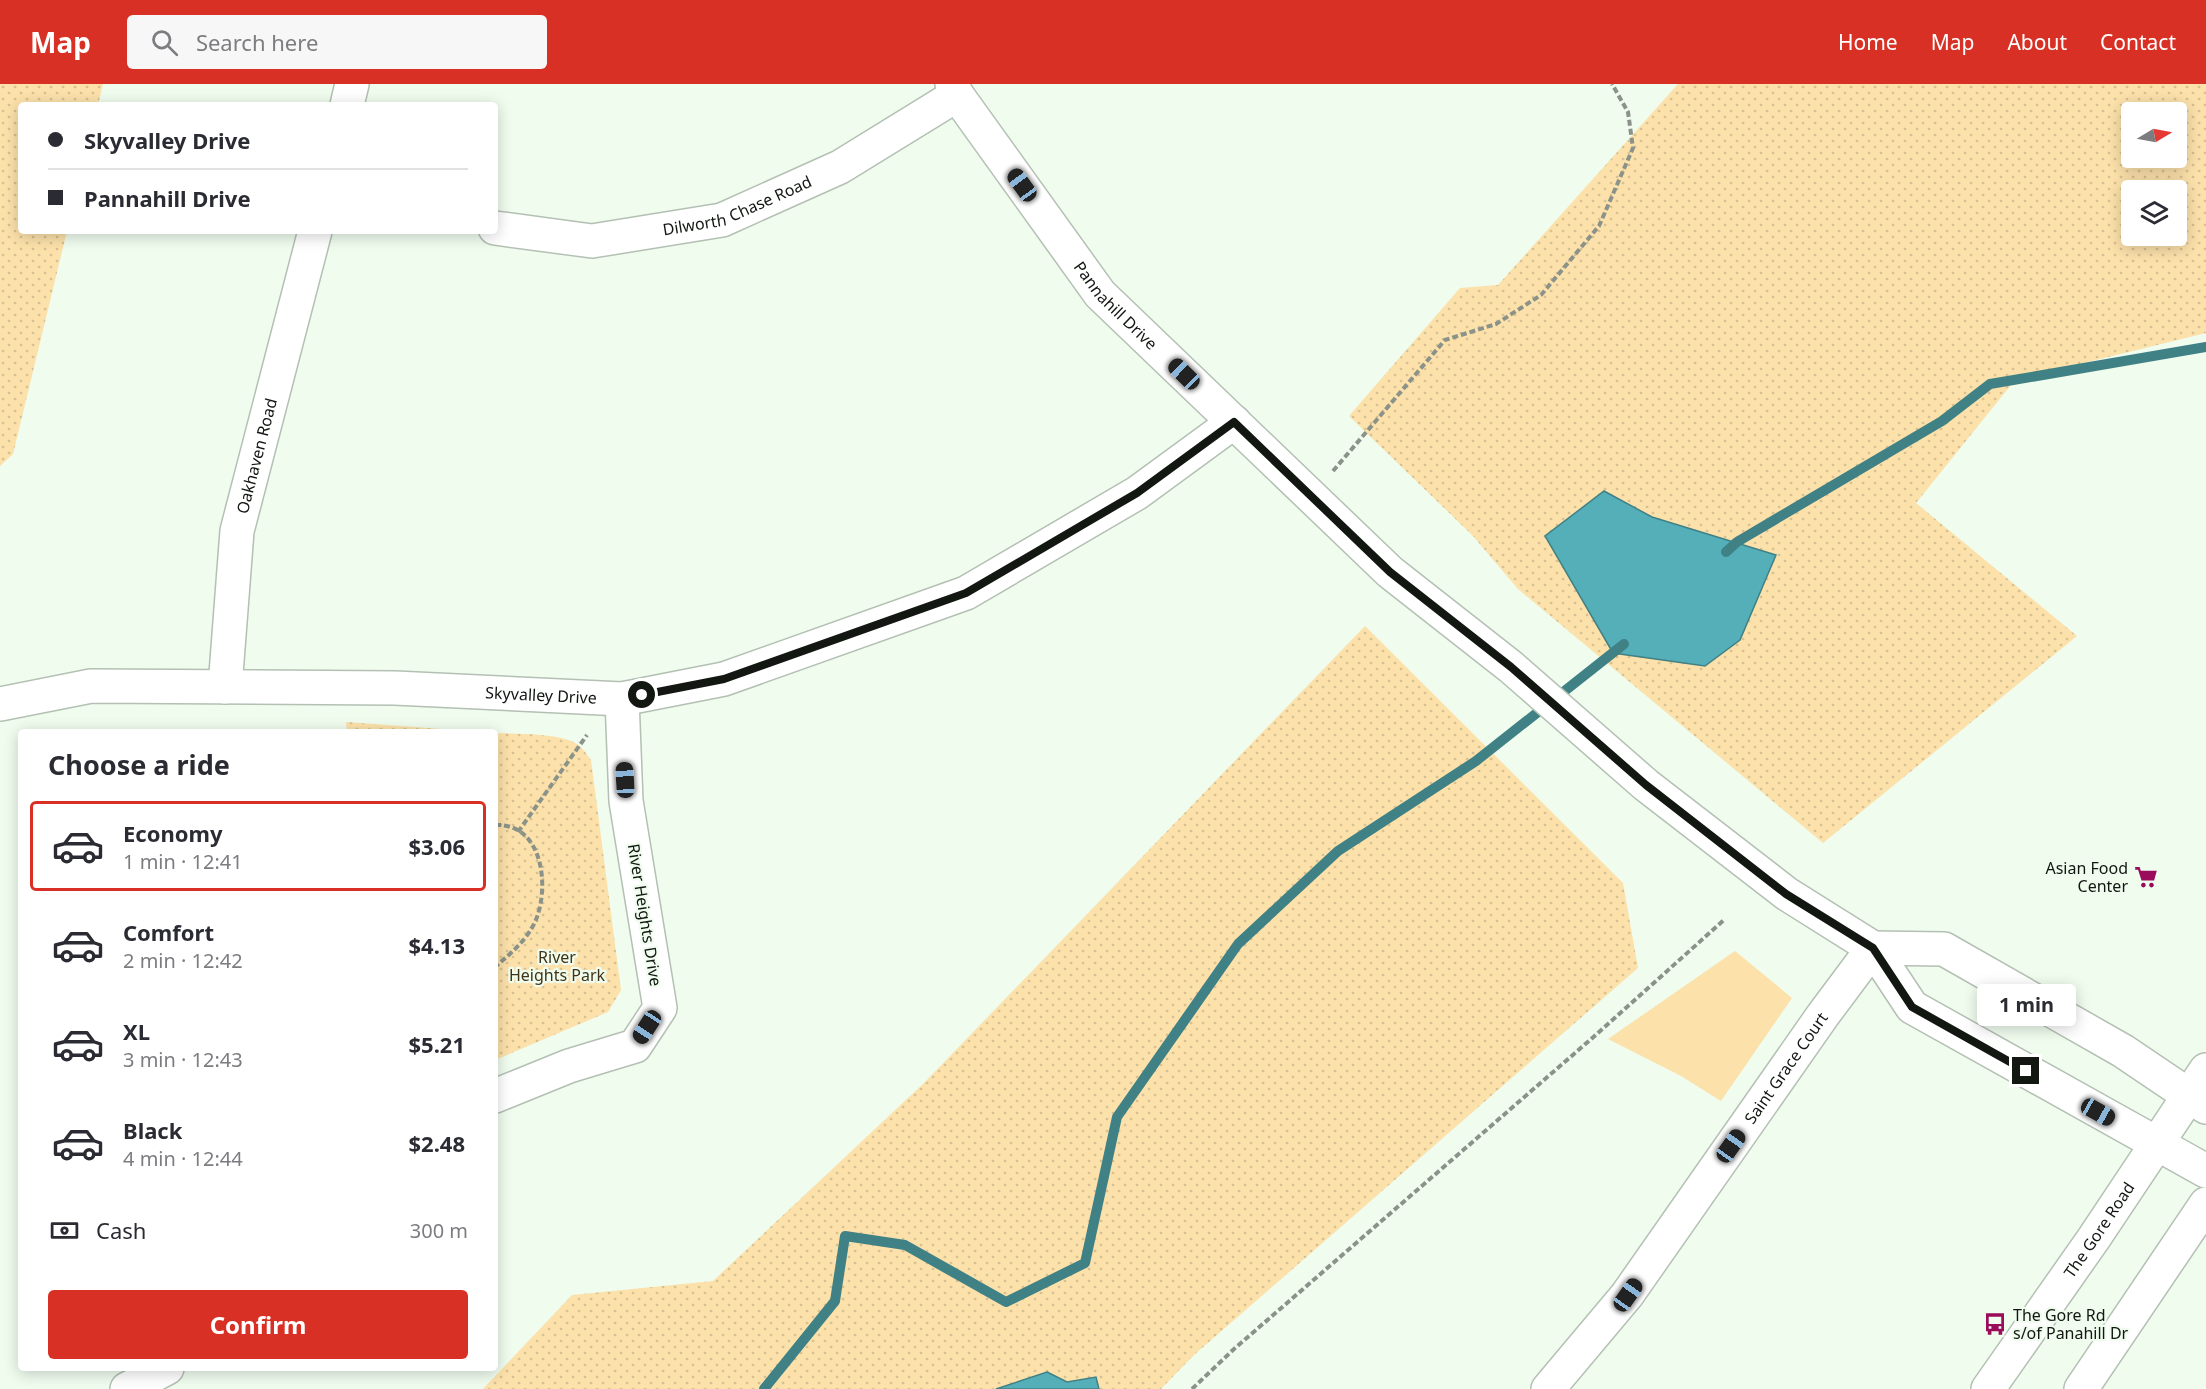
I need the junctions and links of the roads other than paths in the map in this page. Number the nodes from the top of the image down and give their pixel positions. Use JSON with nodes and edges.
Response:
{"nodes":[{"id":1,"x":352,"y":84,"type":"edge"},
{"id":2,"x":954,"y":89,"type":"edge"},
{"id":3,"x":348,"y":102,"type":"edge"},
{"id":4,"x":498,"y":228,"type":"edge"},
{"id":5,"x":314,"y":234,"type":"edge"},
{"id":6,"x":1234,"y":422,"type":"junction"},
{"id":7,"x":225,"y":687,"type":"junction"},
{"id":8,"x":622,"y":699,"type":"junction"},
{"id":9,"x":0,"y":704,"type":"edge"},
{"id":10,"x":1873,"y":948,"type":"junction"},
{"id":11,"x":2200,"y":1091,"type":"edge"},
{"id":12,"x":498,"y":1095,"type":"edge"},
{"id":13,"x":2157,"y":1144,"type":"junction"},
{"id":14,"x":2206,"y":1171,"type":"edge"},
{"id":15,"x":2206,"y":1204,"type":"edge"},
{"id":16,"x":161,"y":1371,"type":"edge"},
{"id":17,"x":127,"y":1389,"type":"edge"},
{"id":18,"x":1548,"y":1389,"type":"edge"},
{"id":19,"x":1988,"y":1389,"type":"edge"},
{"id":20,"x":2080,"y":1389,"type":"edge"}],
"edges":[{"from":1,"to":3,"type":"street"},
{"from":2,"to":4,"type":"street","name":"Dilworth Chase Road"},
{"from":2,"to":6,"type":"street","name":"Pannahill Drive"},
{"from":5,"to":7,"type":"street","name":"Oakhaven Road"},
{"from":6,"to":8,"type":"street","name":"Skyvalley Drive"},
{"from":6,"to":10,"type":"street","name":"Pannahill Drive"},
{"from":7,"to":8,"type":"street","name":"Skyvalley Drive"},
{"from":7,"to":9,"type":"street","name":"Skyvalley Drive"},
{"from":8,"to":12,"type":"street","name":"River Heights Drive"},
{"from":10,"to":11,"type":"street"},
{"from":10,"to":13,"type":"street","name":"Pannahill Drive"},
{"from":10,"to":18,"type":"street","name":"Saint Grace Court"},
{"from":11,"to":13,"type":"street","name":"The Gore Road"},
{"from":13,"to":14,"type":"street","name":"Pannahill Drive"},
{"from":13,"to":19,"type":"street","name":"The Gore Road"},
{"from":15,"to":20,"type":"street"},
{"from":16,"to":17,"type":"street"}]}
